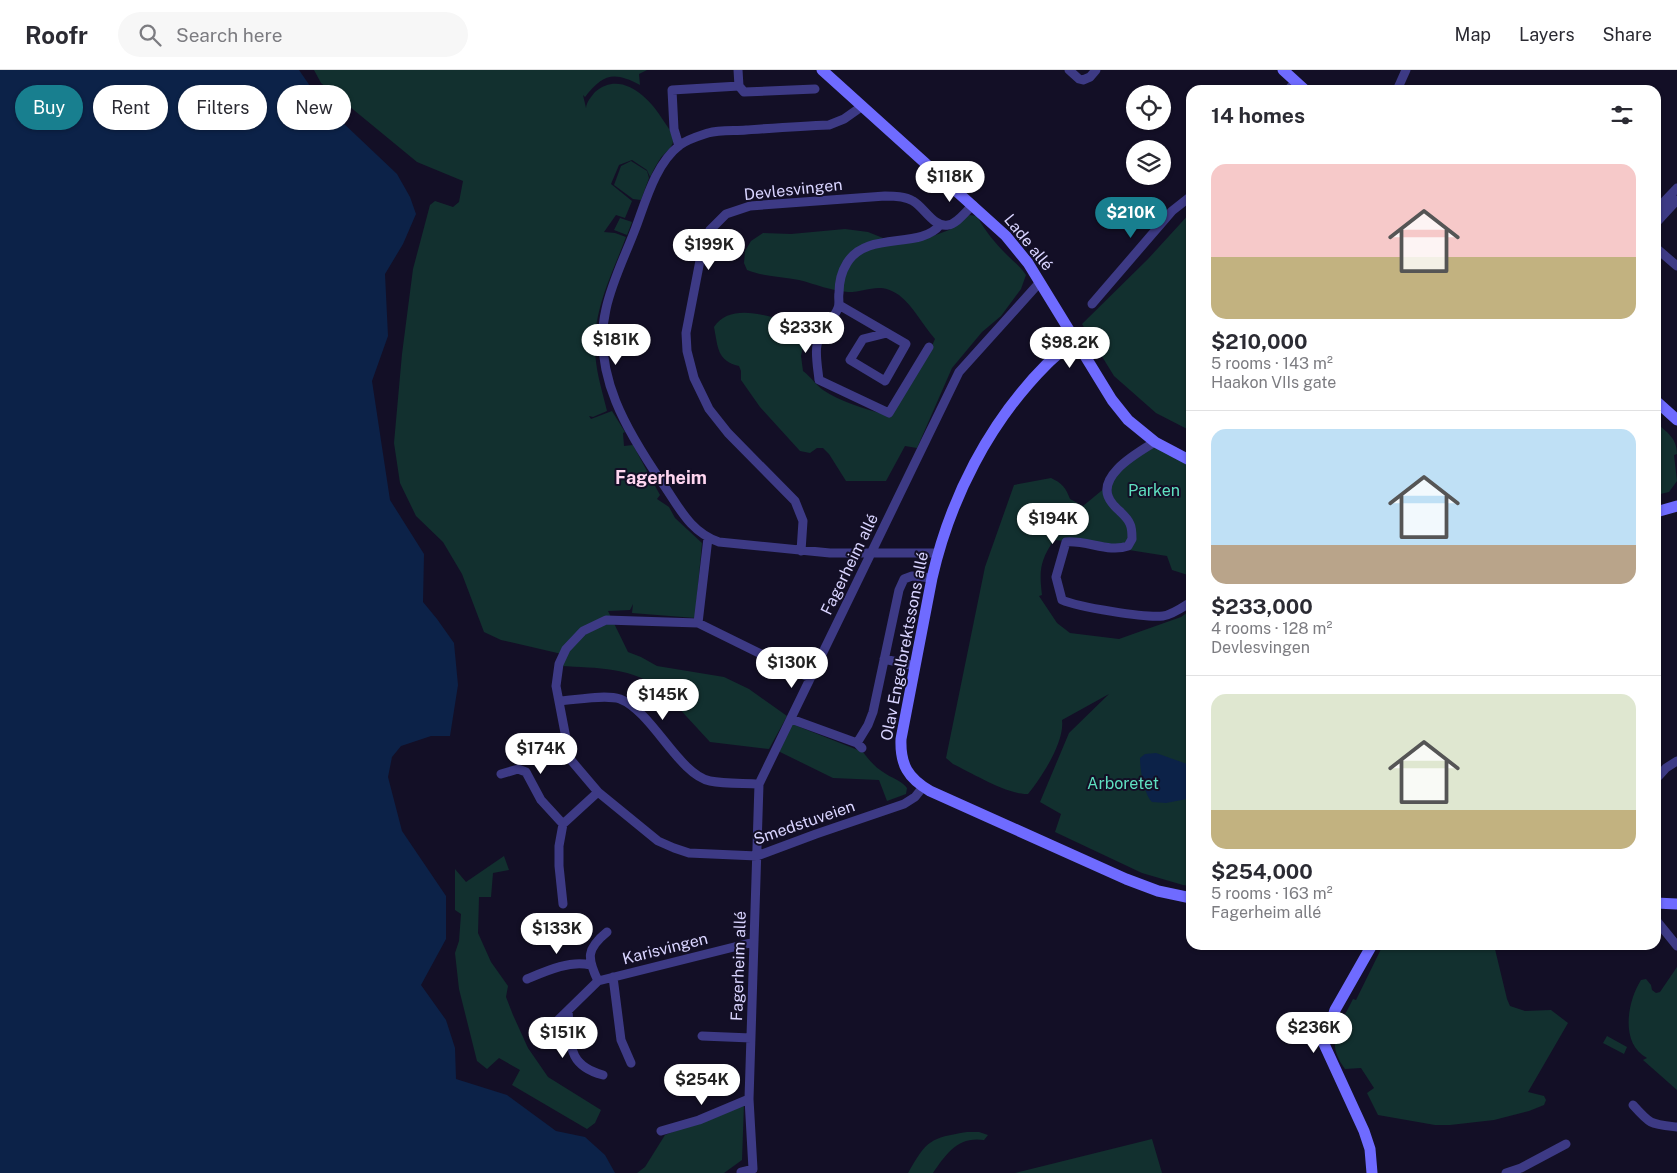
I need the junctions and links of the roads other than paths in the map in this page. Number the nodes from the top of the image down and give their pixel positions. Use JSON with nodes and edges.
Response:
{"nodes":[{"id":1,"x":738,"y":70,"type":"edge"},
{"id":2,"x":822,"y":70,"type":"edge"},
{"id":3,"x":1069,"y":70,"type":"edge"},
{"id":4,"x":1096,"y":70,"type":"edge"},
{"id":5,"x":1283,"y":70,"type":"edge"},
{"id":6,"x":1406,"y":70,"type":"edge"},
{"id":7,"x":1291,"y":85,"type":"edge"},
{"id":8,"x":1399,"y":85,"type":"edge"},
{"id":9,"x":739,"y":86,"type":"junction"},
{"id":10,"x":815,"y":89,"type":"dead end"},
{"id":11,"x":861,"y":107,"type":"junction"},
{"id":12,"x":679,"y":146,"type":"junction"},
{"id":13,"x":1677,"y":188,"type":"edge"},
{"id":14,"x":1186,"y":200,"type":"edge"},
{"id":15,"x":1677,"y":200,"type":"edge"},
{"id":16,"x":973,"y":205,"type":"junction"},
{"id":17,"x":1661,"y":205,"type":"edge"},
{"id":18,"x":1661,"y":218,"type":"edge"},
{"id":19,"x":940,"y":225,"type":"junction"},
{"id":20,"x":1661,"y":252,"type":"edge"},
{"id":21,"x":1677,"y":266,"type":"edge"},
{"id":22,"x":1040,"y":282,"type":"junction"},
{"id":23,"x":1092,"y":304,"type":"dead end"},
{"id":24,"x":839,"y":305,"type":"junction"},
{"id":25,"x":887,"y":333,"type":"junction"},
{"id":26,"x":1076,"y":339,"type":"junction"},
{"id":27,"x":930,"y":347,"type":"dead end"},
{"id":28,"x":1082,"y":350,"type":"junction"},
{"id":29,"x":1048,"y":363,"type":"junction"},
{"id":30,"x":1661,"y":406,"type":"edge"},
{"id":31,"x":1677,"y":420,"type":"edge"},
{"id":32,"x":1155,"y":442,"type":"junction"},
{"id":33,"x":1186,"y":458,"type":"edge"},
{"id":34,"x":1677,"y":506,"type":"edge"},
{"id":35,"x":1661,"y":511,"type":"edge"},
{"id":36,"x":708,"y":538,"type":"junction"},
{"id":37,"x":801,"y":551,"type":"junction"},
{"id":38,"x":938,"y":553,"type":"junction"},
{"id":39,"x":870,"y":554,"type":"junction"},
{"id":40,"x":932,"y":578,"type":"junction"},
{"id":41,"x":1186,"y":605,"type":"edge"},
{"id":42,"x":698,"y":623,"type":"junction"},
{"id":43,"x":884,"y":659,"type":"junction"},
{"id":44,"x":915,"y":666,"type":"junction"},
{"id":45,"x":810,"y":678,"type":"junction"},
{"id":46,"x":559,"y":701,"type":"junction"},
{"id":47,"x":791,"y":719,"type":"junction"},
{"id":48,"x":1677,"y":761,"type":"edge"},
{"id":49,"x":501,"y":774,"type":"dead end"},
{"id":50,"x":1661,"y":774,"type":"edge"},
{"id":51,"x":759,"y":784,"type":"junction"},
{"id":52,"x":923,"y":787,"type":"junction"},
{"id":53,"x":598,"y":792,"type":"junction"},
{"id":54,"x":563,"y":824,"type":"junction"},
{"id":55,"x":756,"y":856,"type":"junction"},
{"id":56,"x":1186,"y":897,"type":"edge"},
{"id":57,"x":1661,"y":903,"type":"edge"},
{"id":58,"x":563,"y":904,"type":"dead end"},
{"id":59,"x":1677,"y":904,"type":"edge"},
{"id":60,"x":1661,"y":926,"type":"edge"},
{"id":61,"x":606,"y":932,"type":"dead end"},
{"id":62,"x":754,"y":942,"type":"junction"},
{"id":63,"x":1677,"y":946,"type":"edge"},
{"id":64,"x":1369,"y":950,"type":"edge"},
{"id":65,"x":590,"y":965,"type":"junction"},
{"id":66,"x":613,"y":977,"type":"junction"},
{"id":67,"x":527,"y":979,"type":"dead end"},
{"id":68,"x":598,"y":980,"type":"junction"},
{"id":69,"x":568,"y":1011,"type":"junction"},
{"id":70,"x":553,"y":1024,"type":"dead end"},
{"id":71,"x":702,"y":1036,"type":"dead end"},
{"id":72,"x":751,"y":1038,"type":"junction"},
{"id":73,"x":631,"y":1063,"type":"dead end"},
{"id":74,"x":603,"y":1075,"type":"dead end"},
{"id":75,"x":750,"y":1099,"type":"junction"},
{"id":76,"x":1633,"y":1105,"type":"dead end"},
{"id":77,"x":1677,"y":1127,"type":"edge"},
{"id":78,"x":661,"y":1131,"type":"dead end"},
{"id":79,"x":1566,"y":1144,"type":"dead end"},
{"id":80,"x":741,"y":1172,"type":"dead end"},
{"id":81,"x":1372,"y":1173,"type":"edge"},
{"id":82,"x":1506,"y":1173,"type":"edge"}],
"edges":[{"from":1,"to":9,"type":"street"},
{"from":2,"to":11,"type":"street","name":"Lade allé"},
{"from":3,"to":4,"type":"street"},
{"from":5,"to":7,"type":"street"},
{"from":6,"to":8,"type":"street"},
{"from":9,"to":10,"type":"street"},
{"from":9,"to":12,"type":"street"},
{"from":11,"to":12,"type":"street"},
{"from":11,"to":16,"type":"street","name":"Lade allé"},
{"from":12,"to":36,"type":"street"},
{"from":13,"to":17,"type":"street"},
{"from":14,"to":23,"type":"street"},
{"from":15,"to":18,"type":"street"},
{"from":16,"to":19,"type":"street"},
{"from":16,"to":22,"type":"street","name":"Lade allé"},
{"from":19,"to":24,"type":"street"},
{"from":19,"to":37,"type":"street","name":"Devlesvingen"},
{"from":20,"to":21,"type":"street"},
{"from":22,"to":26,"type":"street","name":"Lade allé"},
{"from":22,"to":39,"type":"street","name":"Fagerheim allé"},
{"from":24,"to":25,"type":"street"},
{"from":24,"to":27,"type":"street"},
{"from":25,"to":25,"type":"street"},
{"from":26,"to":28,"type":"street","name":"Lade allé"},
{"from":26,"to":29,"type":"street","name":"Olav Engelbrektssons allé"},
{"from":28,"to":29,"type":"street","name":"Olav Engelbrektssons allé"},
{"from":28,"to":32,"type":"street","name":"Lade allé"},
{"from":29,"to":38,"type":"street","name":"Olav Engelbrektssons allé"},
{"from":30,"to":31,"type":"street"},
{"from":32,"to":33,"type":"street","name":"Lade allé"},
{"from":32,"to":41,"type":"street"},
{"from":34,"to":35,"type":"street"},
{"from":36,"to":37,"type":"street"},
{"from":36,"to":42,"type":"street"},
{"from":37,"to":39,"type":"street"},
{"from":38,"to":39,"type":"street"},
{"from":38,"to":40,"type":"street","name":"Olav Engelbrektssons allé"},
{"from":39,"to":45,"type":"street","name":"Fagerheim allé"},
{"from":40,"to":43,"type":"street"},
{"from":40,"to":44,"type":"street","name":"Olav Engelbrektssons allé"},
{"from":42,"to":45,"type":"street"},
{"from":42,"to":46,"type":"street","name":"Smedstuveien"},
{"from":43,"to":44,"type":"street"},
{"from":43,"to":47,"type":"street"},
{"from":44,"to":52,"type":"street","name":"Olav Engelbrektssons allé"},
{"from":45,"to":47,"type":"street","name":"Fagerheim allé"},
{"from":46,"to":51,"type":"street"},
{"from":46,"to":53,"type":"street","name":"Smedstuveien"},
{"from":47,"to":51,"type":"street","name":"Fagerheim allé"},
{"from":48,"to":50,"type":"street"},
{"from":49,"to":54,"type":"street"},
{"from":51,"to":55,"type":"street","name":"Fagerheim allé"},
{"from":52,"to":55,"type":"street","name":"Smedstuveien"},
{"from":52,"to":56,"type":"street","name":"Olav Engelbrektssons allé"},
{"from":53,"to":54,"type":"street"},
{"from":53,"to":55,"type":"street","name":"Smedstuveien"},
{"from":54,"to":58,"type":"street"},
{"from":55,"to":62,"type":"street","name":"Fagerheim allé"},
{"from":57,"to":59,"type":"street"},
{"from":60,"to":63,"type":"street"},
{"from":61,"to":65,"type":"street","name":"Karisvingen"},
{"from":62,"to":66,"type":"street","name":"Karisvingen"},
{"from":62,"to":72,"type":"street","name":"Fagerheim allé"},
{"from":64,"to":81,"type":"street"},
{"from":65,"to":67,"type":"street"},
{"from":65,"to":68,"type":"street"},
{"from":66,"to":68,"type":"street","name":"Karisvingen"},
{"from":66,"to":73,"type":"street","name":"Karisvingen"},
{"from":68,"to":69,"type":"street"},
{"from":69,"to":70,"type":"street"},
{"from":69,"to":74,"type":"street"},
{"from":71,"to":72,"type":"street","name":"Fagerheim allé"},
{"from":72,"to":75,"type":"street","name":"Fagerheim allé"},
{"from":75,"to":78,"type":"street"},
{"from":75,"to":80,"type":"street","name":"Fagerheim allé"},
{"from":76,"to":77,"type":"street"},
{"from":79,"to":82,"type":"street"}]}
